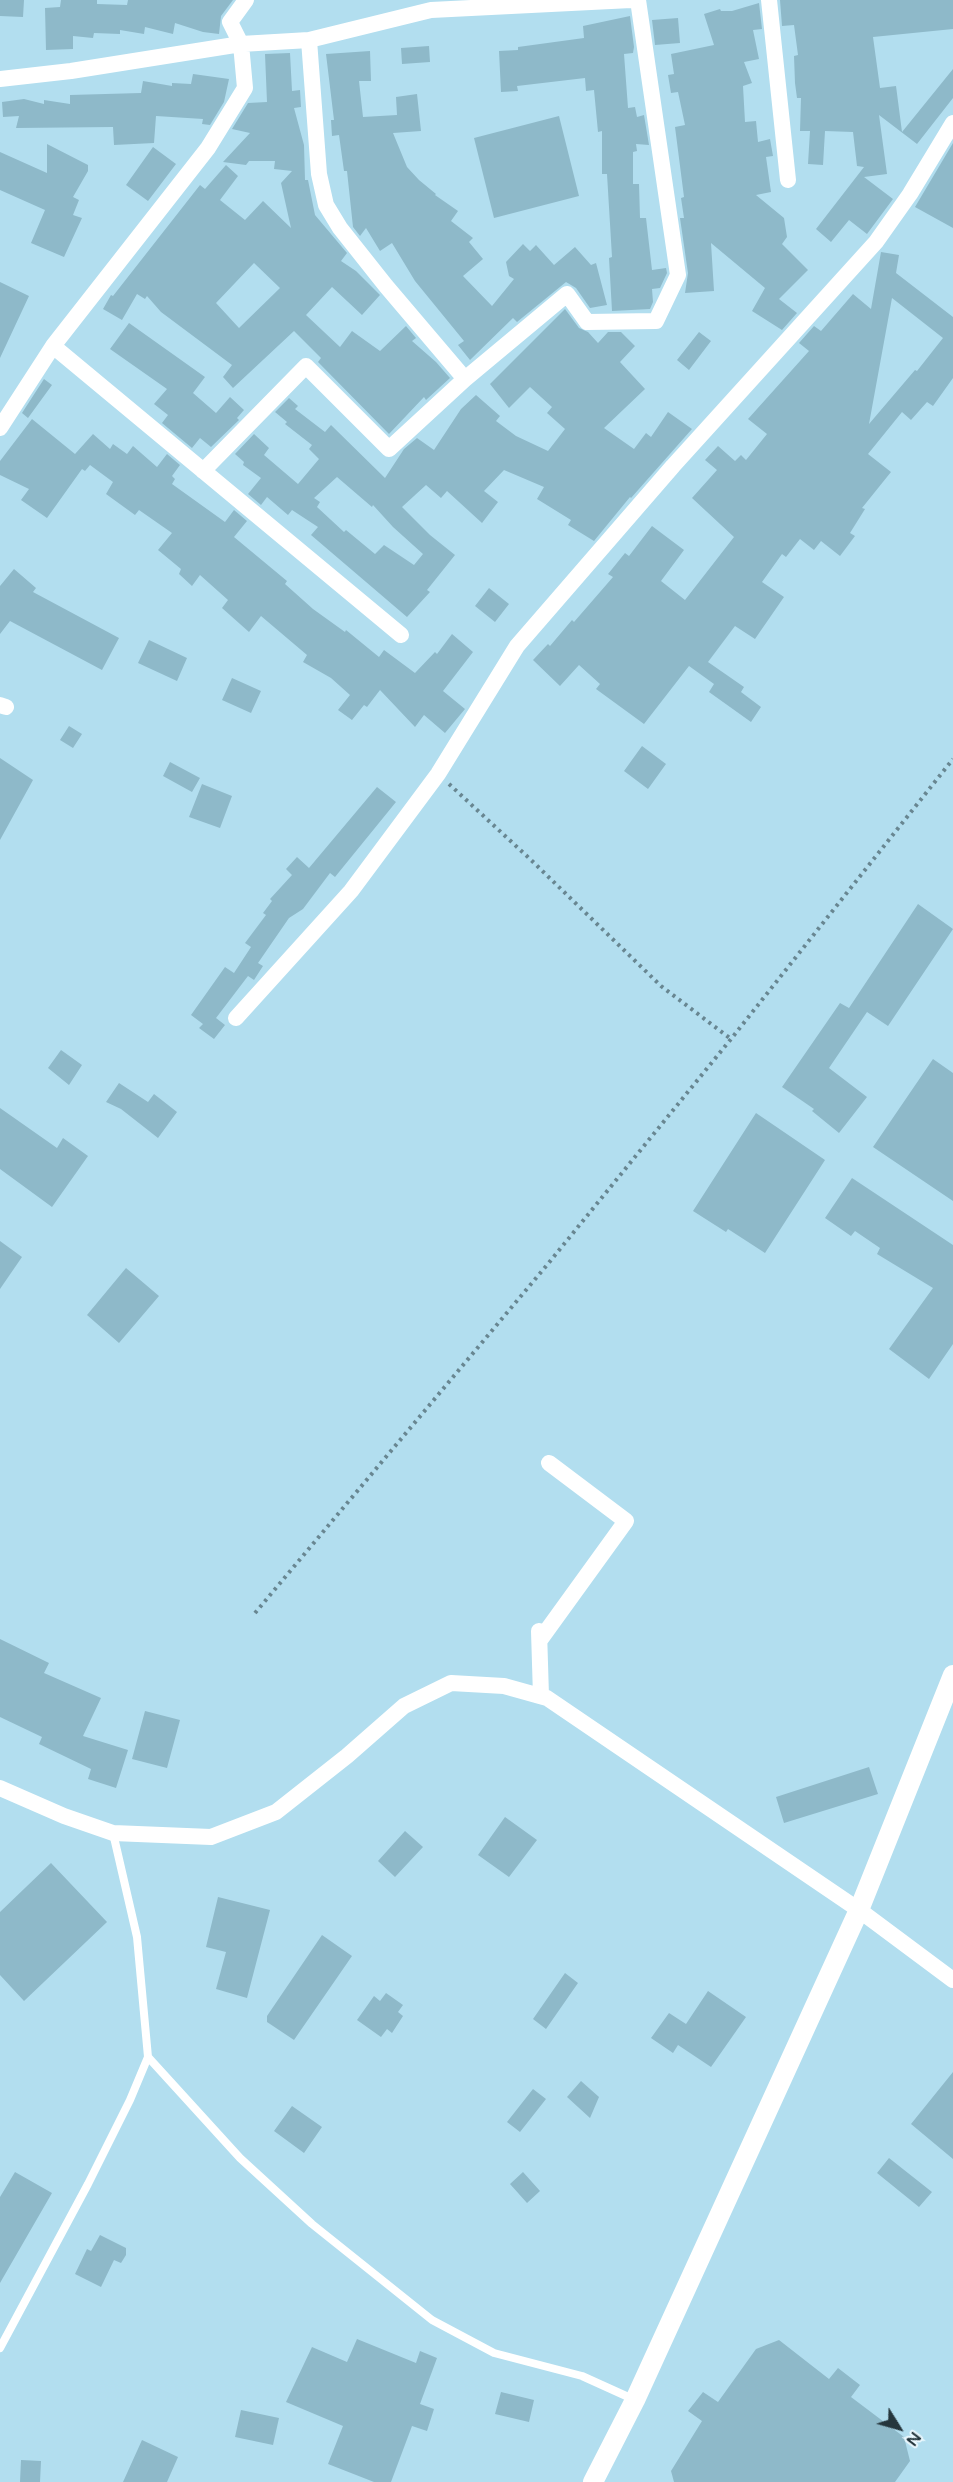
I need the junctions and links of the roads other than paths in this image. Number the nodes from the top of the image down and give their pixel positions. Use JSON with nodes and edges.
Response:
{"nodes":[{"id":1,"x":246,"y":0,"type":"edge"},
{"id":2,"x":631,"y":0,"type":"edge"},
{"id":3,"x":638,"y":0,"type":"edge"},
{"id":4,"x":768,"y":0,"type":"edge"},
{"id":5,"x":435,"y":5,"type":"edge"},
{"id":6,"x":309,"y":40,"type":"junction"},
{"id":7,"x":241,"y":44,"type":"junction"},
{"id":8,"x":0,"y":79,"type":"edge"},
{"id":9,"x":953,"y":123,"type":"edge"},
{"id":10,"x":788,"y":180,"type":"dead end"},
{"id":11,"x":53,"y":346,"type":"junction"},
{"id":12,"x":465,"y":379,"type":"junction"},
{"id":13,"x":0,"y":428,"type":"edge"},
{"id":14,"x":203,"y":471,"type":"junction"},
{"id":15,"x":401,"y":634,"type":"dead end"},
{"id":16,"x":236,"y":1018,"type":"dead end"},
{"id":17,"x":549,"y":1463,"type":"dead end"},
{"id":18,"x":953,"y":1675,"type":"edge"},
{"id":19,"x":541,"y":1696,"type":"junction"},
{"id":20,"x":0,"y":1788,"type":"edge"},
{"id":21,"x":113,"y":1833,"type":"junction"},
{"id":22,"x":859,"y":1910,"type":"junction"},
{"id":23,"x":953,"y":1980,"type":"edge"},
{"id":24,"x":148,"y":2057,"type":"junction"},
{"id":25,"x":0,"y":2348,"type":"edge"},
{"id":26,"x":635,"y":2400,"type":"junction"},
{"id":27,"x":593,"y":2482,"type":"edge"}],
"edges":[{"from":1,"to":7,"type":"street"},
{"from":2,"to":5,"type":"street"},
{"from":3,"to":12,"type":"street"},
{"from":4,"to":10,"type":"street"},
{"from":5,"to":6,"type":"street"},
{"from":6,"to":7,"type":"street"},
{"from":6,"to":12,"type":"street"},
{"from":7,"to":8,"type":"street"},
{"from":7,"to":11,"type":"street"},
{"from":9,"to":16,"type":"street"},
{"from":11,"to":13,"type":"street"},
{"from":11,"to":14,"type":"street"},
{"from":12,"to":14,"type":"street"},
{"from":14,"to":15,"type":"street"},
{"from":17,"to":19,"type":"street"},
{"from":18,"to":22,"type":"street"},
{"from":19,"to":21,"type":"street"},
{"from":19,"to":22,"type":"street"},
{"from":20,"to":21,"type":"street"},
{"from":21,"to":24,"type":"lane"},
{"from":22,"to":23,"type":"street"},
{"from":22,"to":26,"type":"street"},
{"from":24,"to":25,"type":"lane"},
{"from":24,"to":26,"type":"lane"},
{"from":26,"to":27,"type":"street"}]}
